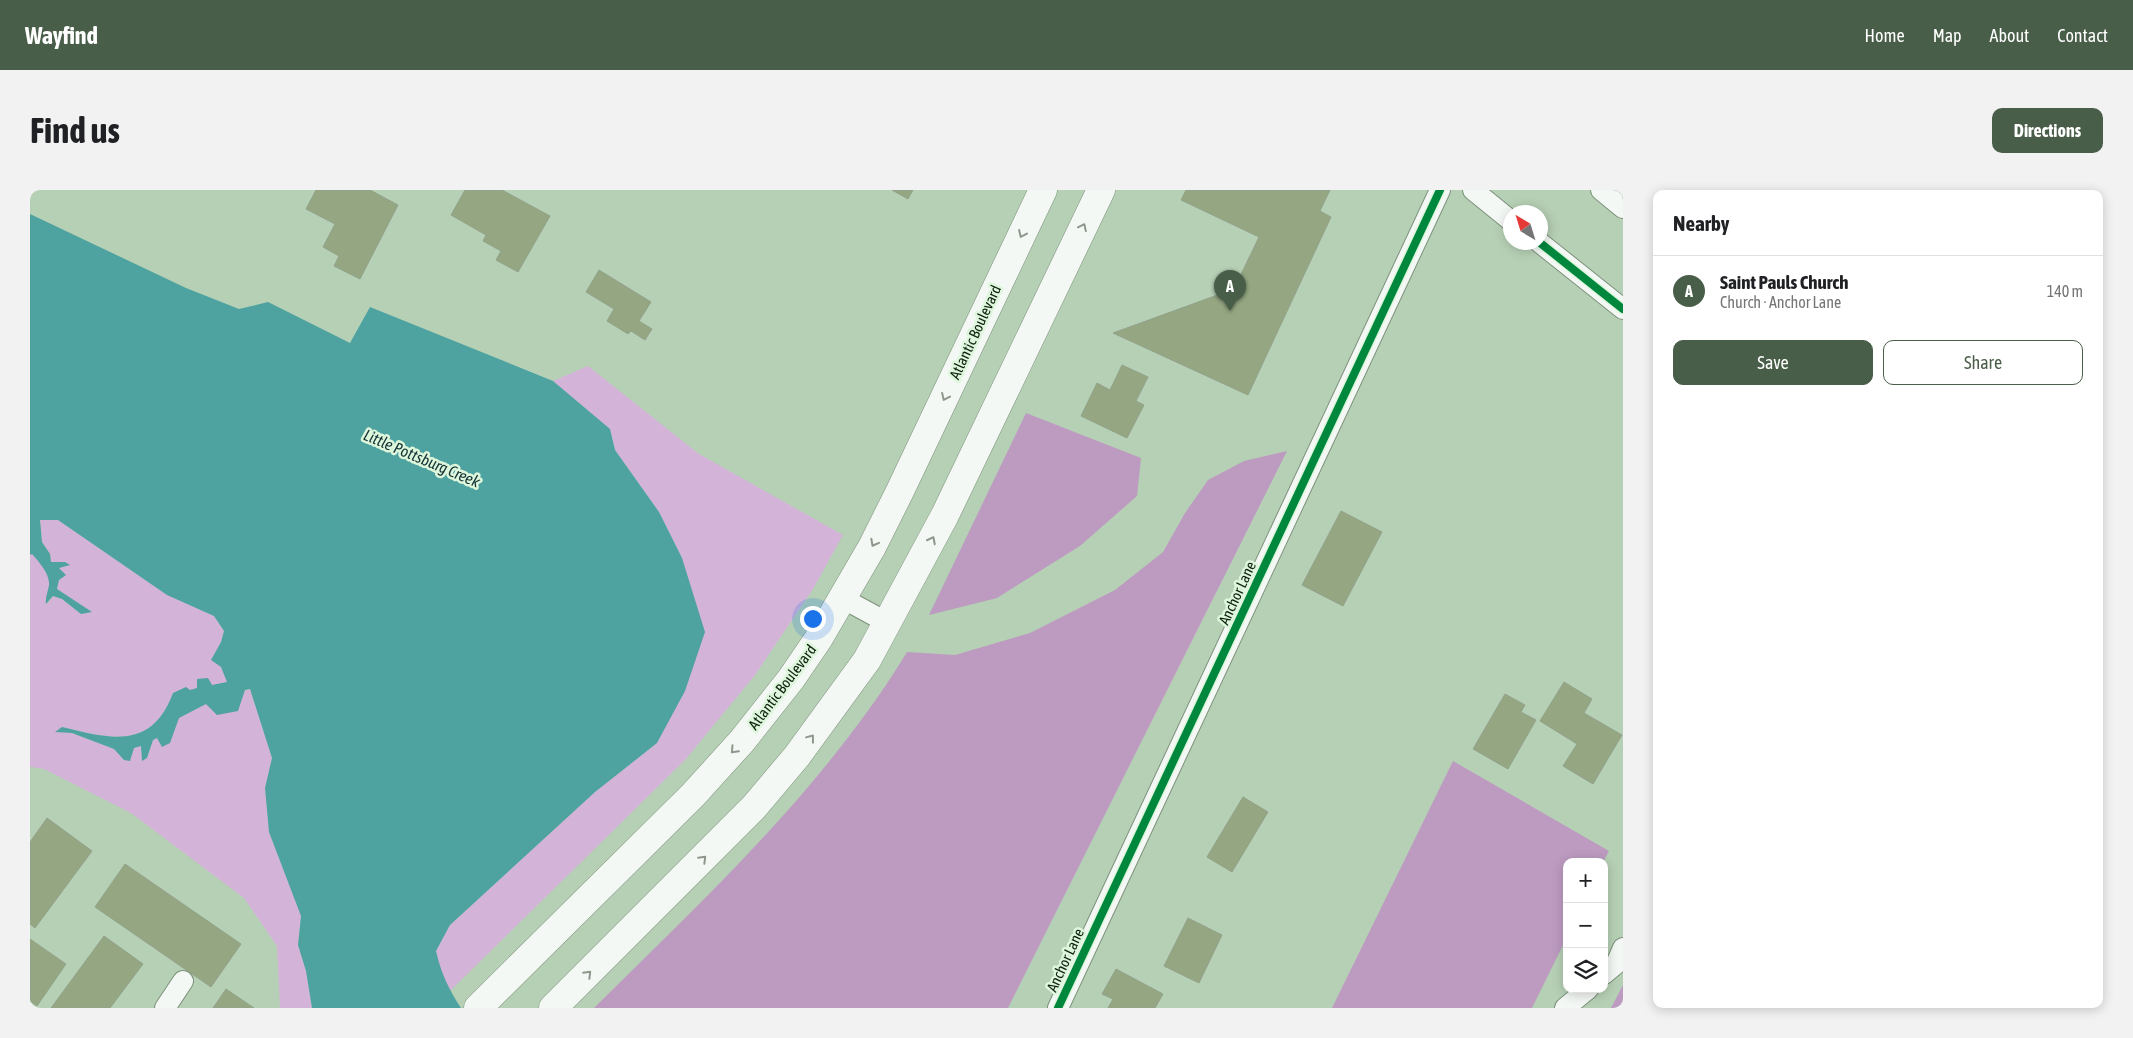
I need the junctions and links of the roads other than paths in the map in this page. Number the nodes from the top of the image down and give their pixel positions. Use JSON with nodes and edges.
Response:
{"nodes":[{"id":1,"x":1043,"y":190,"type":"edge"},
{"id":2,"x":1101,"y":190,"type":"edge"},
{"id":3,"x":1440,"y":190,"type":"edge"},
{"id":4,"x":1473,"y":190,"type":"edge"},
{"id":5,"x":1601,"y":190,"type":"edge"},
{"id":6,"x":1623,"y":208,"type":"edge"},
{"id":7,"x":1503,"y":214,"type":"edge"},
{"id":8,"x":1548,"y":249,"type":"edge"},
{"id":9,"x":1623,"y":309,"type":"edge"},
{"id":10,"x":842,"y":598,"type":"junction"},
{"id":11,"x":888,"y":623,"type":"junction"},
{"id":12,"x":184,"y":982,"type":"dead end"},
{"id":13,"x":1583,"y":993,"type":"edge"},
{"id":14,"x":165,"y":1008,"type":"edge"},
{"id":15,"x":478,"y":1008,"type":"edge"},
{"id":16,"x":553,"y":1008,"type":"edge"},
{"id":17,"x":1058,"y":1008,"type":"edge"},
{"id":18,"x":1565,"y":1008,"type":"edge"}],
"edges":[{"from":1,"to":10,"type":"main road","name":"Atlantic Boulevard","one_way":true},
{"from":11,"to":2,"type":"main road","one_way":true},
{"from":3,"to":17,"type":"street","name":"Anchor Lane"},
{"from":4,"to":7,"type":"street"},
{"from":5,"to":6,"type":"street"},
{"from":8,"to":9,"type":"street"},
{"from":10,"to":11,"type":"street"},
{"from":10,"to":15,"type":"main road","name":"Atlantic Boulevard","one_way":true},
{"from":16,"to":11,"type":"main road","one_way":true},
{"from":12,"to":14,"type":"street"},
{"from":13,"to":18,"type":"street"}]}
